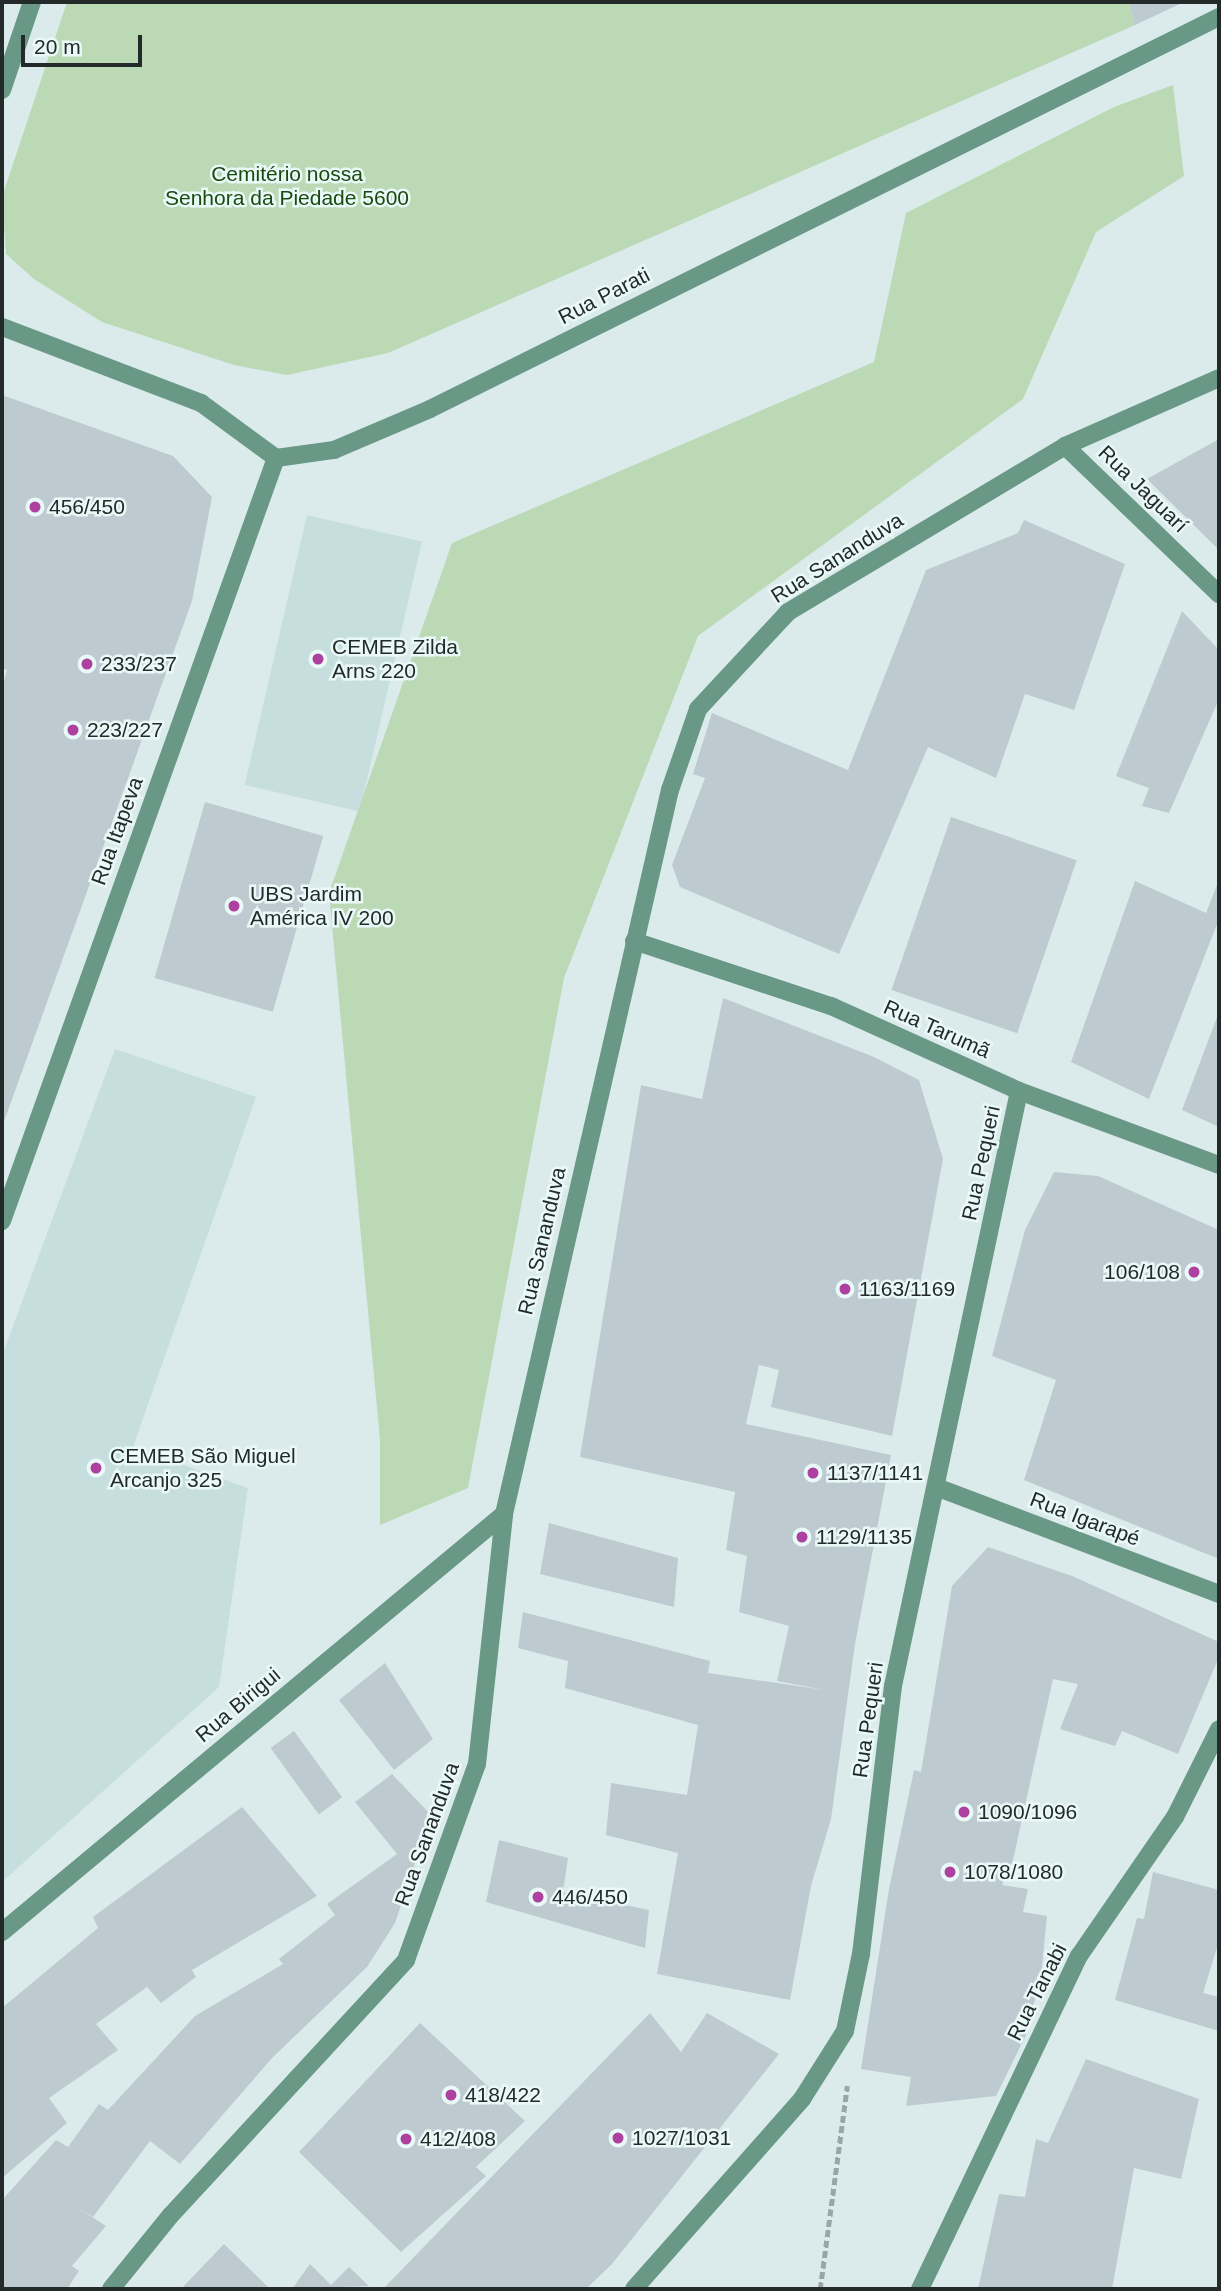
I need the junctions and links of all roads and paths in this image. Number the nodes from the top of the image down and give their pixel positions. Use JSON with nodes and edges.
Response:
{"nodes":[{"id":1,"x":32,"y":2,"type":"edge"},
{"id":2,"x":1219,"y":17,"type":"edge"},
{"id":3,"x":2,"y":90,"type":"edge"},
{"id":4,"x":2,"y":327,"type":"edge"},
{"id":5,"x":1219,"y":378,"type":"edge"},
{"id":6,"x":1065,"y":446,"type":"junction"},
{"id":7,"x":276,"y":458,"type":"junction"},
{"id":8,"x":1219,"y":594,"type":"edge"},
{"id":9,"x":634,"y":941,"type":"junction"},
{"id":10,"x":1019,"y":1091,"type":"junction"},
{"id":11,"x":1219,"y":1165,"type":"edge"},
{"id":12,"x":2,"y":1221,"type":"edge"},
{"id":13,"x":936,"y":1487,"type":"junction"},
{"id":14,"x":504,"y":1514,"type":"junction"},
{"id":15,"x":1219,"y":1594,"type":"edge"},
{"id":16,"x":1219,"y":1729,"type":"edge"},
{"id":17,"x":2,"y":1932,"type":"edge"},
{"id":18,"x":849,"y":2071,"type":"dead end"},
{"id":19,"x":111,"y":2289,"type":"edge"},
{"id":20,"x":634,"y":2289,"type":"edge"},
{"id":21,"x":820,"y":2289,"type":"edge"},
{"id":22,"x":920,"y":2289,"type":"edge"}],
"edges":[{"from":1,"to":3,"type":"street"},
{"from":2,"to":7,"type":"street","name":"Rua Parati"},
{"from":4,"to":7,"type":"street"},
{"from":5,"to":6,"type":"street","name":"Rua Sananduva"},
{"from":6,"to":8,"type":"street","name":"Rua Jaguarí"},
{"from":6,"to":9,"type":"street","name":"Rua Sananduva"},
{"from":7,"to":12,"type":"street","name":"Rua Itapeva"},
{"from":9,"to":10,"type":"street","name":"Rua Tarumã"},
{"from":9,"to":14,"type":"street","name":"Rua Sananduva"},
{"from":10,"to":11,"type":"street","name":"Rua Tarumã"},
{"from":10,"to":13,"type":"street","name":"Rua Pequeri"},
{"from":13,"to":15,"type":"street","name":"Rua Igarapé"},
{"from":13,"to":20,"type":"street","name":"Rua Pequeri"},
{"from":14,"to":17,"type":"street","name":"Rua Birigui"},
{"from":14,"to":19,"type":"street","name":"Rua Sananduva"},
{"from":16,"to":22,"type":"street","name":"Rua Tanabi"},
{"from":18,"to":21,"type":"path"}]}
